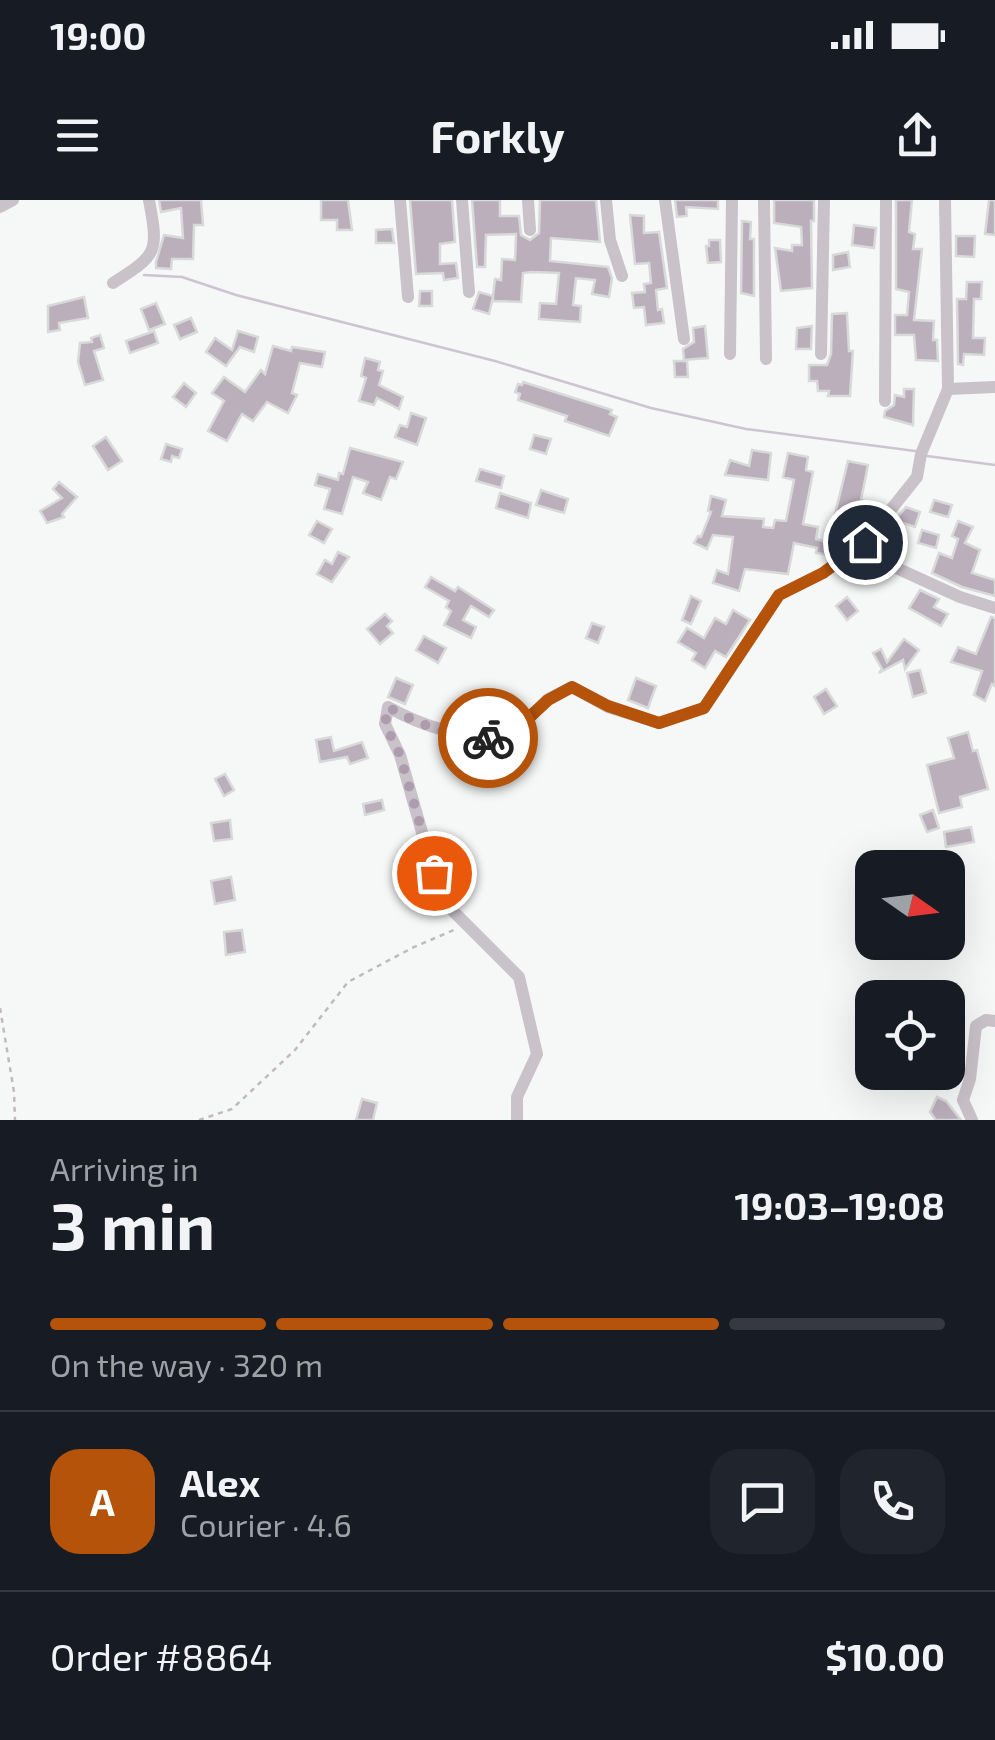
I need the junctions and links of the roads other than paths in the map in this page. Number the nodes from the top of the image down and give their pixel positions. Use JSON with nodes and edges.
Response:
{"nodes":[{"id":1,"x":12,"y":200,"type":"edge"},
{"id":2,"x":149,"y":200,"type":"edge"},
{"id":3,"x":400,"y":200,"type":"edge"},
{"id":4,"x":462,"y":200,"type":"edge"},
{"id":5,"x":528,"y":200,"type":"edge"},
{"id":6,"x":606,"y":200,"type":"edge"},
{"id":7,"x":665,"y":200,"type":"edge"},
{"id":8,"x":732,"y":200,"type":"edge"},
{"id":9,"x":764,"y":200,"type":"edge"},
{"id":10,"x":824,"y":200,"type":"edge"},
{"id":11,"x":886,"y":200,"type":"edge"},
{"id":12,"x":945,"y":200,"type":"edge"},
{"id":13,"x":0,"y":207,"type":"edge"},
{"id":14,"x":530,"y":230,"type":"dead end"},
{"id":15,"x":622,"y":276,"type":"dead end"},
{"id":16,"x":113,"y":282,"type":"dead end"},
{"id":17,"x":468,"y":292,"type":"dead end"},
{"id":18,"x":408,"y":297,"type":"dead end"},
{"id":19,"x":684,"y":339,"type":"dead end"},
{"id":20,"x":730,"y":354,"type":"dead end"},
{"id":21,"x":822,"y":354,"type":"dead end"},
{"id":22,"x":766,"y":359,"type":"dead end"},
{"id":23,"x":995,"y":386,"type":"edge"},
{"id":24,"x":948,"y":389,"type":"junction"},
{"id":25,"x":885,"y":401,"type":"dead end"},
{"id":26,"x":865,"y":542,"type":"junction"},
{"id":27,"x":995,"y":608,"type":"edge"},
{"id":28,"x":995,"y":1021,"type":"edge"},
{"id":29,"x":517,"y":1120,"type":"edge"},
{"id":30,"x":972,"y":1120,"type":"edge"}],
"edges":[{"from":1,"to":13,"type":"street"},
{"from":2,"to":16,"type":"street"},
{"from":3,"to":18,"type":"street"},
{"from":4,"to":17,"type":"street"},
{"from":5,"to":14,"type":"street"},
{"from":6,"to":15,"type":"street"},
{"from":7,"to":19,"type":"street"},
{"from":8,"to":20,"type":"street"},
{"from":9,"to":22,"type":"street"},
{"from":10,"to":21,"type":"street"},
{"from":11,"to":25,"type":"street"},
{"from":12,"to":24,"type":"street"},
{"from":23,"to":24,"type":"street"},
{"from":24,"to":26,"type":"street"},
{"from":26,"to":27,"type":"street"},
{"from":26,"to":29,"type":"street"},
{"from":28,"to":30,"type":"street"}]}
